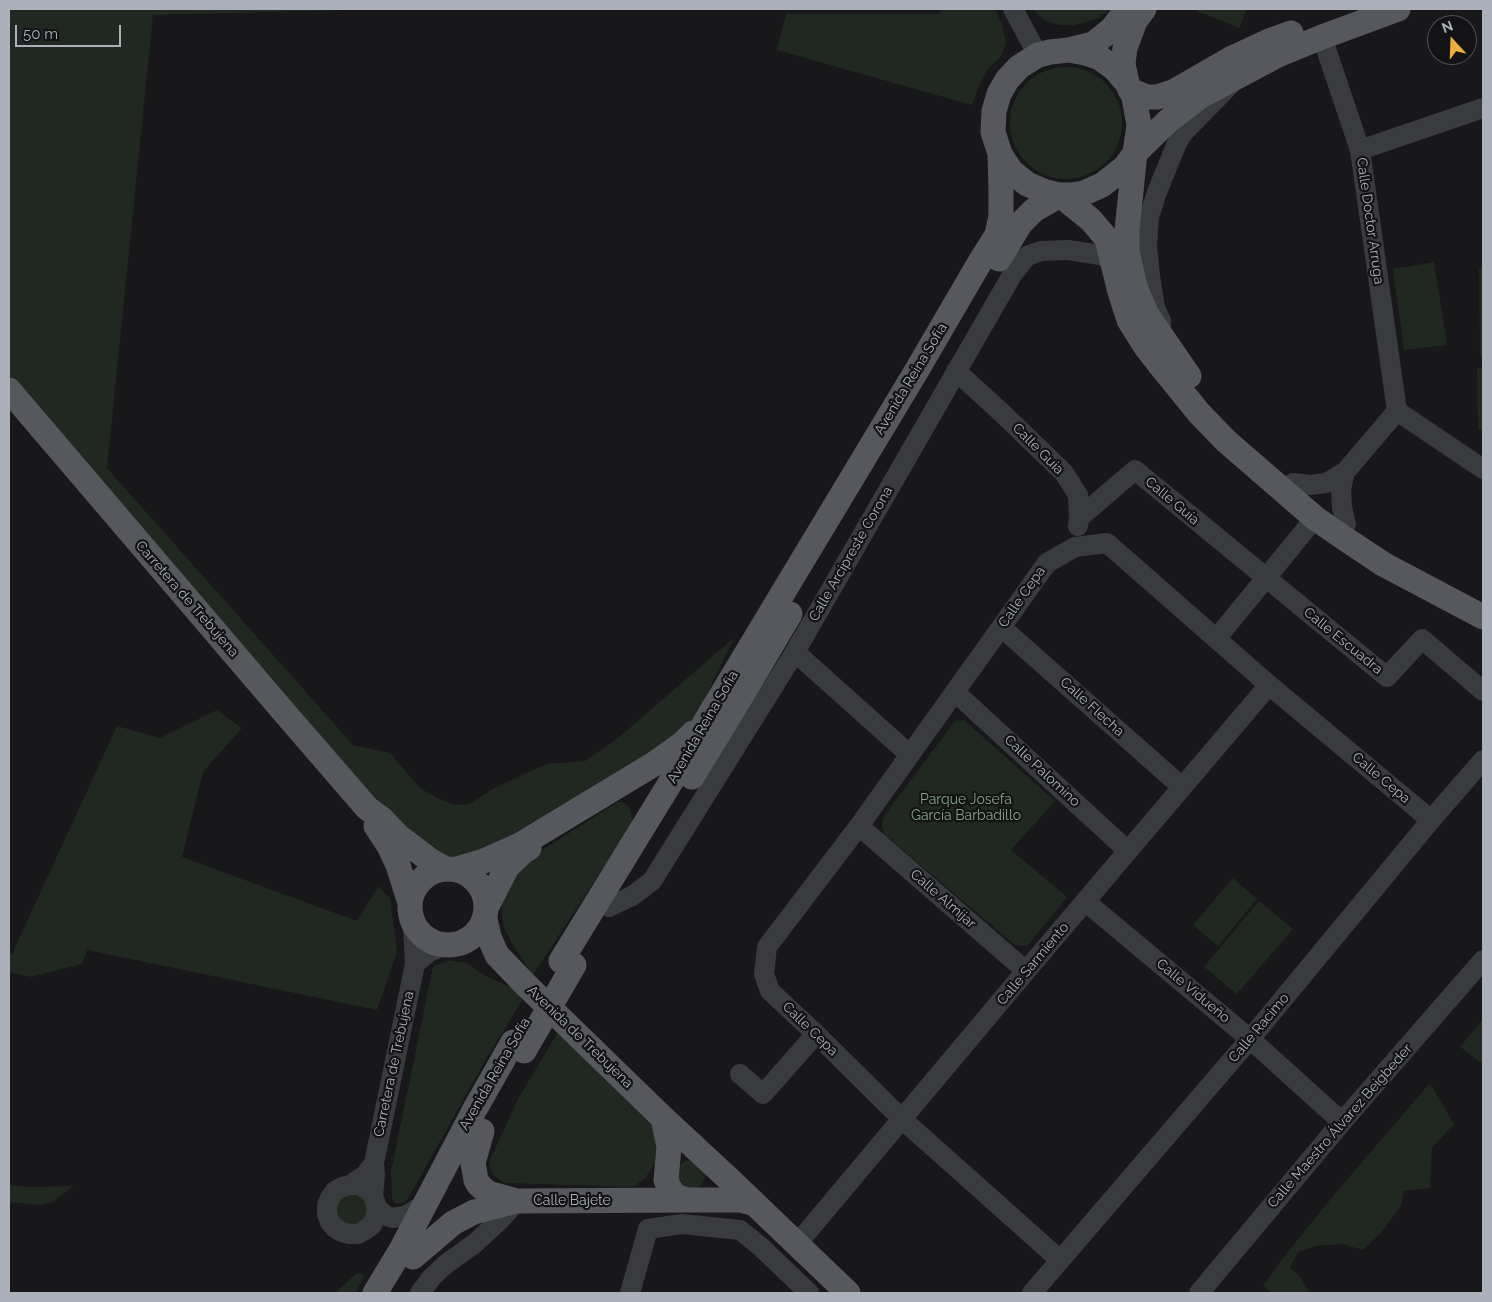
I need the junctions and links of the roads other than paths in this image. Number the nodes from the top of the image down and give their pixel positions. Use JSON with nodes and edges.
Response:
{"nodes":[{"id":1,"x":1013,"y":9,"type":"edge"},
{"id":2,"x":1127,"y":9,"type":"edge"},
{"id":3,"x":1144,"y":9,"type":"edge"},
{"id":4,"x":1357,"y":9,"type":"edge"},
{"id":5,"x":1398,"y":9,"type":"edge"},
{"id":6,"x":1322,"y":37,"type":"junction"},
{"id":7,"x":1069,"y":50,"type":"junction"},
{"id":8,"x":1038,"y":56,"type":"junction"},
{"id":9,"x":1238,"y":76,"type":"junction"},
{"id":10,"x":1129,"y":87,"type":"junction"},
{"id":11,"x":1483,"y":108,"type":"edge"},
{"id":12,"x":1360,"y":150,"type":"junction"},
{"id":13,"x":1135,"y":152,"type":"junction"},
{"id":14,"x":1000,"y":154,"type":"junction"},
{"id":15,"x":1060,"y":195,"type":"junction"},
{"id":16,"x":1113,"y":260,"type":"junction"},
{"id":17,"x":995,"y":264,"type":"junction"},
{"id":18,"x":1005,"y":287,"type":"junction"},
{"id":19,"x":1162,"y":338,"type":"junction"},
{"id":20,"x":956,"y":371,"type":"junction"},
{"id":21,"x":9,"y":390,"type":"edge"},
{"id":22,"x":1397,"y":411,"type":"junction"},
{"id":23,"x":1483,"y":469,"type":"edge"},
{"id":24,"x":1345,"y":472,"type":"junction"},
{"id":25,"x":1293,"y":484,"type":"junction"},
{"id":26,"x":1079,"y":518,"type":"junction"},
{"id":27,"x":1316,"y":518,"type":"junction"},
{"id":28,"x":1346,"y":524,"type":"junction"},
{"id":29,"x":1076,"y":547,"type":"junction"},
{"id":30,"x":1266,"y":578,"type":"junction"},
{"id":31,"x":1483,"y":598,"type":"edge"},
{"id":32,"x":1483,"y":617,"type":"edge"},
{"id":33,"x":1001,"y":627,"type":"junction"},
{"id":34,"x":1216,"y":640,"type":"junction"},
{"id":35,"x":795,"y":652,"type":"junction"},
{"id":36,"x":1269,"y":685,"type":"junction"},
{"id":37,"x":1483,"y":691,"type":"edge"},
{"id":38,"x":955,"y":692,"type":"junction"},
{"id":39,"x":707,"y":719,"type":"junction"},
{"id":40,"x":910,"y":755,"type":"junction"},
{"id":41,"x":1483,"y":760,"type":"edge"},
{"id":42,"x":1182,"y":787,"type":"junction"},
{"id":43,"x":367,"y":808,"type":"junction"},
{"id":44,"x":1431,"y":820,"type":"junction"},
{"id":45,"x":860,"y":826,"type":"junction"},
{"id":46,"x":631,"y":848,"type":"junction"},
{"id":47,"x":1128,"y":851,"type":"junction"},
{"id":48,"x":451,"y":868,"type":"junction"},
{"id":49,"x":409,"y":900,"type":"junction"},
{"id":50,"x":1086,"y":902,"type":"junction"},
{"id":51,"x":609,"y":908,"type":"junction"},
{"id":52,"x":486,"y":912,"type":"junction"},
{"id":53,"x":413,"y":925,"type":"junction"},
{"id":54,"x":451,"y":945,"type":"junction"},
{"id":55,"x":497,"y":955,"type":"junction"},
{"id":56,"x":1483,"y":960,"type":"edge"},
{"id":57,"x":567,"y":963,"type":"junction"},
{"id":58,"x":415,"y":964,"type":"junction"},
{"id":59,"x":1026,"y":972,"type":"junction"},
{"id":60,"x":816,"y":1034,"type":"junction"},
{"id":61,"x":1250,"y":1039,"type":"junction"},
{"id":62,"x":519,"y":1046,"type":"junction"},
{"id":63,"x":740,"y":1074,"type":"dead end"},
{"id":64,"x":663,"y":1118,"type":"junction"},
{"id":65,"x":903,"y":1120,"type":"junction"},
{"id":66,"x":1342,"y":1122,"type":"junction"},
{"id":67,"x":482,"y":1131,"type":"junction"},
{"id":68,"x":706,"y":1157,"type":"junction"},
{"id":69,"x":374,"y":1163,"type":"junction"},
{"id":70,"x":667,"y":1168,"type":"junction"},
{"id":71,"x":350,"y":1185,"type":"junction"},
{"id":72,"x":627,"y":1200,"type":"junction"},
{"id":73,"x":692,"y":1200,"type":"junction"},
{"id":74,"x":517,"y":1201,"type":"junction"},
{"id":75,"x":374,"y":1202,"type":"junction"},
{"id":76,"x":425,"y":1204,"type":"junction"},
{"id":77,"x":755,"y":1204,"type":"junction"},
{"id":78,"x":797,"y":1244,"type":"junction"},
{"id":79,"x":413,"y":1257,"type":"junction"},
{"id":80,"x":1060,"y":1260,"type":"junction"},
{"id":81,"x":375,"y":1293,"type":"edge"},
{"id":82,"x":392,"y":1293,"type":"edge"},
{"id":83,"x":420,"y":1293,"type":"edge"},
{"id":84,"x":630,"y":1293,"type":"edge"},
{"id":85,"x":809,"y":1293,"type":"edge"},
{"id":86,"x":848,"y":1293,"type":"edge"},
{"id":87,"x":1032,"y":1293,"type":"edge"},
{"id":88,"x":1198,"y":1293,"type":"edge"}],
"edges":[{"from":1,"to":8,"type":"street"},
{"from":2,"to":7,"type":"main road","name":"Avenida Reina Sofía"},
{"from":3,"to":10,"type":"main road","name":"Avenida Reina Sofía"},
{"from":4,"to":10,"type":"main road"},
{"from":5,"to":6,"type":"main road"},
{"from":6,"to":9,"type":"main road"},
{"from":6,"to":12,"type":"street","name":"Calle Doctor Arruga"},
{"from":7,"to":8,"type":"main road","name":"Avenida Reina Sofía"},
{"from":7,"to":10,"type":"main road","name":"Avenida Reina Sofía"},
{"from":8,"to":14,"type":"main road","name":"Avenida Reina Sofía"},
{"from":9,"to":13,"type":"main road"},
{"from":9,"to":19,"type":"street"},
{"from":10,"to":13,"type":"main road","name":"Avenida Reina Sofía"},
{"from":11,"to":12,"type":"street"},
{"from":12,"to":22,"type":"street","name":"Calle Doctor Arruga"},
{"from":13,"to":15,"type":"main road","name":"Avenida Reina Sofía"},
{"from":13,"to":19,"type":"main road"},
{"from":14,"to":15,"type":"main road","name":"Avenida Reina Sofía"},
{"from":14,"to":39,"type":"main road","name":"Avenida Reina Sofía"},
{"from":15,"to":16,"type":"main road"},
{"from":15,"to":17,"type":"main road","name":"Avenida Reina Sofía"},
{"from":16,"to":18,"type":"street","name":"Calle Arcipreste Corona"},
{"from":16,"to":27,"type":"main road"},
{"from":17,"to":18,"type":"street"},
{"from":17,"to":51,"type":"main road","name":"Avenida Reina Sofía"},
{"from":18,"to":20,"type":"street","name":"Calle Arcipreste Corona"},
{"from":19,"to":25,"type":"main road"},
{"from":20,"to":26,"type":"street","name":"Calle Guia"},
{"from":20,"to":35,"type":"street","name":"Calle Arcipreste Corona"},
{"from":21,"to":43,"type":"main road","name":"Carretera de Trebujena"},
{"from":22,"to":23,"type":"street"},
{"from":22,"to":24,"type":"street"},
{"from":24,"to":25,"type":"street"},
{"from":24,"to":28,"type":"street"},
{"from":25,"to":28,"type":"main road"},
{"from":26,"to":29,"type":"street","name":"Calle Guia"},
{"from":26,"to":30,"type":"street","name":"Calle Guía"},
{"from":27,"to":30,"type":"street"},
{"from":27,"to":32,"type":"main road"},
{"from":28,"to":31,"type":"main road"},
{"from":29,"to":33,"type":"street","name":"Calle Cepa"},
{"from":29,"to":34,"type":"street","name":"Calle Cepa"},
{"from":30,"to":34,"type":"street"},
{"from":30,"to":37,"type":"street","name":"Calle Escuadra"},
{"from":33,"to":38,"type":"street","name":"Calle Cepa"},
{"from":33,"to":42,"type":"street","name":"Calle Flecha"},
{"from":34,"to":36,"type":"street","name":"Calle Cepa"},
{"from":35,"to":40,"type":"street"},
{"from":35,"to":51,"type":"street","name":"Calle Arcipreste Corona"},
{"from":36,"to":42,"type":"street","name":"Calle Sarmiento"},
{"from":36,"to":44,"type":"street","name":"Calle Cepa"},
{"from":38,"to":40,"type":"street","name":"Calle Cepa"},
{"from":38,"to":47,"type":"street","name":"Calle Palomino"},
{"from":39,"to":46,"type":"main road","name":"Avenida Reina Sofía"},
{"from":39,"to":48,"type":"main road"},
{"from":40,"to":45,"type":"street","name":"Calle Cepa"},
{"from":41,"to":44,"type":"street","name":"Calle Racimo"},
{"from":42,"to":47,"type":"street","name":"Calle Sarmiento"},
{"from":43,"to":48,"type":"main road","name":"Carretera de Trebujena"},
{"from":43,"to":49,"type":"main road","name":"Carretera de Trebujena"},
{"from":44,"to":61,"type":"street","name":"Calle Racimo"},
{"from":45,"to":59,"type":"street","name":"Calle Almijar"},
{"from":45,"to":60,"type":"street","name":"Calle Cepa"},
{"from":46,"to":52,"type":"main road"},
{"from":46,"to":57,"type":"main road","name":"Avenida Reina Sofía"},
{"from":47,"to":50,"type":"street","name":"Calle Sarmiento"},
{"from":48,"to":49,"type":"main road"},
{"from":48,"to":52,"type":"main road"},
{"from":49,"to":53,"type":"main road"},
{"from":50,"to":59,"type":"street","name":"Calle Sarmiento"},
{"from":50,"to":61,"type":"street","name":"Calle Vidueño"},
{"from":51,"to":57,"type":"main road","name":"Avenida Reina Sofía"},
{"from":52,"to":54,"type":"main road"},
{"from":52,"to":55,"type":"main road","name":"Avenida de Trebujena"},
{"from":53,"to":54,"type":"main road"},
{"from":53,"to":58,"type":"street","name":"Carretera de Trebujena"},
{"from":54,"to":55,"type":"main road","name":"Avenida de Trebujena"},
{"from":54,"to":58,"type":"street"},
{"from":55,"to":64,"type":"main road","name":"Avenida de Trebujena"},
{"from":56,"to":66,"type":"street","name":"Calle Maestro Álvarez Beigbeder"},
{"from":57,"to":62,"type":"main road","name":"Avenida Reina Sofía"},
{"from":58,"to":69,"type":"street","name":"Carretera de Trebujena"},
{"from":59,"to":65,"type":"street","name":"Calle Sarmiento"},
{"from":60,"to":63,"type":"street"},
{"from":60,"to":65,"type":"street","name":"Calle Cepa"},
{"from":61,"to":66,"type":"street","name":"Calle Vidueño"},
{"from":61,"to":80,"type":"street","name":"Calle Racimo"},
{"from":62,"to":67,"type":"main road","name":"Avenida Reina Sofía"},
{"from":62,"to":76,"type":"main road","name":"Avenida Reina Sofía"},
{"from":64,"to":68,"type":"main road","name":"Avenida de Trebujena"},
{"from":64,"to":70,"type":"main road"},
{"from":65,"to":78,"type":"street","name":"Calle Sarmiento"},
{"from":65,"to":80,"type":"street","name":"Calle Cepa"},
{"from":66,"to":88,"type":"street","name":"Calle Maestro Álvarez Beigbeder"},
{"from":67,"to":74,"type":"main road"},
{"from":67,"to":79,"type":"main road","name":"Avenida Reina Sofía"},
{"from":68,"to":70,"type":"main road"},
{"from":68,"to":73,"type":"main road"},
{"from":68,"to":77,"type":"main road","name":"Avenida de Trebujena"},
{"from":69,"to":71,"type":"street","name":"Carretera de Trebujena"},
{"from":69,"to":75,"type":"street","name":"Carretera de Trebujena"},
{"from":70,"to":72,"type":"main road","name":"Calle Bajete"},
{"from":70,"to":73,"type":"main road"},
{"from":71,"to":75,"type":"street"},
{"from":71,"to":75,"type":"street","name":"Carretera de Trebujena"},
{"from":72,"to":73,"type":"main road","name":"Calle Bajete"},
{"from":72,"to":74,"type":"main road","name":"Calle Bajete"},
{"from":73,"to":77,"type":"main road"},
{"from":74,"to":79,"type":"main road"},
{"from":74,"to":83,"type":"street"},
{"from":75,"to":76,"type":"street"},
{"from":76,"to":81,"type":"main road","name":"Avenida Reina Sofía"},
{"from":77,"to":78,"type":"main road","name":"Avenida de Trebujena"},
{"from":78,"to":86,"type":"main road","name":"Avenida de Trebujena"},
{"from":79,"to":82,"type":"main road","name":"Avenida Reina Sofía"},
{"from":80,"to":87,"type":"street","name":"Calle Racimo"},
{"from":84,"to":85,"type":"street"}]}
